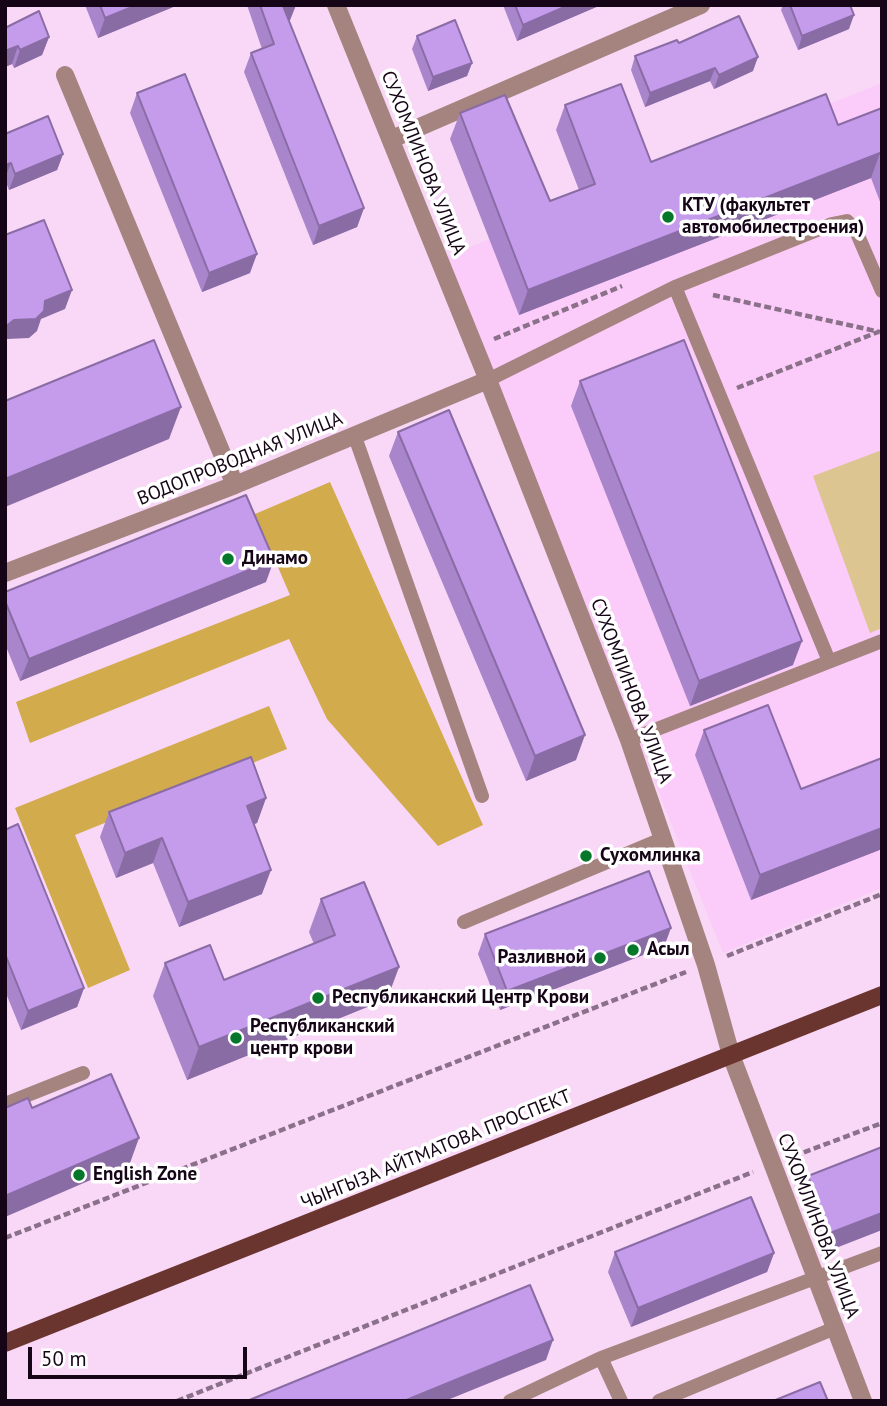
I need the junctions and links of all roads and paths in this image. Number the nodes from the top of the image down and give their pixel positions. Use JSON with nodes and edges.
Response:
{"nodes":[{"id":1,"x":336,"y":5,"type":"edge"},
{"id":2,"x":701,"y":5,"type":"edge"},
{"id":3,"x":65,"y":75,"type":"dead end"},
{"id":4,"x":392,"y":139,"type":"junction"},
{"id":5,"x":676,"y":287,"type":"junction"},
{"id":6,"x":882,"y":291,"type":"edge"},
{"id":7,"x":881,"y":331,"type":"edge"},
{"id":8,"x":488,"y":380,"type":"junction"},
{"id":9,"x":719,"y":394,"type":"junction"},
{"id":10,"x":355,"y":437,"type":"junction"},
{"id":11,"x":235,"y":485,"type":"junction"},
{"id":12,"x":5,"y":573,"type":"edge"},
{"id":13,"x":882,"y":641,"type":"edge"},
{"id":14,"x":829,"y":661,"type":"junction"},
{"id":15,"x":629,"y":740,"type":"junction"},
{"id":16,"x":482,"y":796,"type":"dead end"},
{"id":17,"x":662,"y":839,"type":"junction"},
{"id":18,"x":882,"y":894,"type":"edge"},
{"id":19,"x":464,"y":922,"type":"dead end"},
{"id":20,"x":706,"y":965,"type":"junction"},
{"id":21,"x":882,"y":996,"type":"edge"},
{"id":22,"x":731,"y":1055,"type":"junction"},
{"id":23,"x":83,"y":1073,"type":"dead end"},
{"id":24,"x":5,"y":1104,"type":"edge"},
{"id":25,"x":882,"y":1123,"type":"edge"},
{"id":26,"x":772,"y":1165,"type":"junction"},
{"id":27,"x":5,"y":1238,"type":"edge"},
{"id":28,"x":882,"y":1253,"type":"edge"},
{"id":29,"x":817,"y":1278,"type":"junction"},
{"id":30,"x":835,"y":1328,"type":"junction"},
{"id":31,"x":5,"y":1343,"type":"edge"},
{"id":32,"x":601,"y":1358,"type":"junction"},
{"id":33,"x":177,"y":1401,"type":"edge"},
{"id":34,"x":510,"y":1401,"type":"edge"},
{"id":35,"x":621,"y":1401,"type":"edge"},
{"id":36,"x":659,"y":1401,"type":"edge"},
{"id":37,"x":863,"y":1401,"type":"edge"}],
"edges":[{"from":1,"to":4,"type":"street","name":"СУХОМЛИНОВА УЛИЦА"},
{"from":2,"to":4,"type":"street"},
{"from":3,"to":11,"type":"street"},
{"from":4,"to":8,"type":"street","name":"СУХОМЛИНОВА УЛИЦА"},
{"from":5,"to":6,"type":"lane"},
{"from":5,"to":7,"type":"path"},
{"from":5,"to":8,"type":"lane"},
{"from":5,"to":9,"type":"lane"},
{"from":7,"to":9,"type":"path"},
{"from":8,"to":10,"type":"street","name":"ВОДОПРОВОДНАЯ УЛИЦА"},
{"from":8,"to":15,"type":"street","name":"СУХОМЛИНОВА УЛИЦА"},
{"from":9,"to":14,"type":"lane"},
{"from":10,"to":11,"type":"street","name":"ВОДОПРОВОДНАЯ УЛИЦА"},
{"from":10,"to":16,"type":"lane"},
{"from":11,"to":12,"type":"street","name":"ВОДОПРОВОДНАЯ УЛИЦА"},
{"from":13,"to":14,"type":"lane"},
{"from":14,"to":15,"type":"lane"},
{"from":15,"to":17,"type":"street","name":"СУХОМЛИНОВА УЛИЦА"},
{"from":17,"to":19,"type":"lane"},
{"from":17,"to":20,"type":"street","name":"СУХОМЛИНОВА УЛИЦА"},
{"from":18,"to":20,"type":"path"},
{"from":20,"to":22,"type":"street","name":"СУХОМЛИНОВА УЛИЦА"},
{"from":20,"to":27,"type":"path"},
{"from":21,"to":22,"type":"main road","name":"ЧЫНГЫЗА АЙТМАТОВА ПРОСПЕКТ"},
{"from":22,"to":26,"type":"street","name":"СУХОМЛИНОВА УЛИЦА"},
{"from":22,"to":31,"type":"main road","name":"ЧЫНГЫЗА АЙТМАТОВА ПРОСПЕКТ"},
{"from":23,"to":24,"type":"lane"},
{"from":25,"to":26,"type":"path"},
{"from":26,"to":29,"type":"street","name":"СУХОМЛИНОВА УЛИЦА"},
{"from":26,"to":33,"type":"path"},
{"from":28,"to":29,"type":"lane"},
{"from":29,"to":30,"type":"street","name":"СУХОМЛИНОВА УЛИЦА"},
{"from":29,"to":32,"type":"lane"},
{"from":30,"to":36,"type":"lane"},
{"from":30,"to":37,"type":"street","name":"СУХОМЛИНОВА УЛИЦА"},
{"from":32,"to":34,"type":"lane"},
{"from":32,"to":35,"type":"lane"}]}
